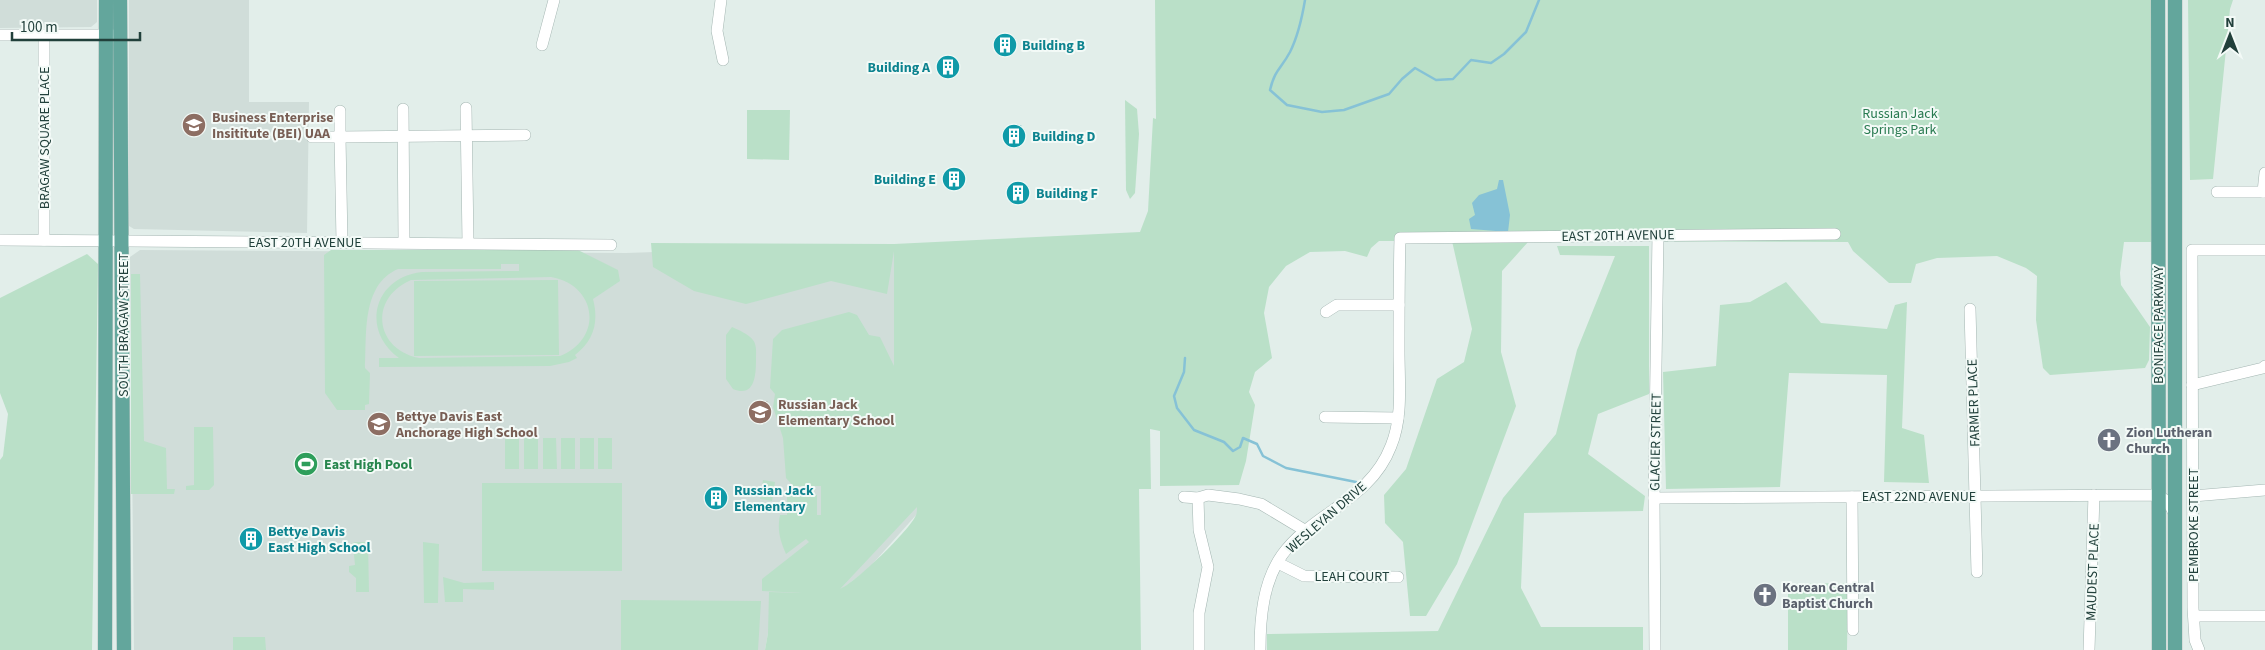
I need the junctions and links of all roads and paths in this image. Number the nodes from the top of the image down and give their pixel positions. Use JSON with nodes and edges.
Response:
{"nodes":[{"id":1,"x":106,"y":0,"type":"edge"},
{"id":2,"x":120,"y":0,"type":"edge"},
{"id":3,"x":554,"y":0,"type":"edge"},
{"id":4,"x":721,"y":0,"type":"edge"},
{"id":5,"x":2158,"y":0,"type":"edge"},
{"id":6,"x":2174,"y":0,"type":"edge"},
{"id":7,"x":0,"y":35,"type":"edge"},
{"id":8,"x":44,"y":35,"type":"junction"},
{"id":9,"x":105,"y":35,"type":"junction"},
{"id":10,"x":120,"y":35,"type":"junction"},
{"id":11,"x":542,"y":44,"type":"dead end"},
{"id":12,"x":723,"y":60,"type":"dead end"},
{"id":13,"x":466,"y":108,"type":"dead end"},
{"id":14,"x":403,"y":110,"type":"dead end"},
{"id":15,"x":340,"y":111,"type":"dead end"},
{"id":16,"x":525,"y":135,"type":"dead end"},
{"id":17,"x":466,"y":136,"type":"junction"},
{"id":18,"x":340,"y":137,"type":"junction"},
{"id":19,"x":403,"y":137,"type":"junction"},
{"id":20,"x":312,"y":138,"type":"dead end"},
{"id":21,"x":2265,"y":173,"type":"edge"},
{"id":22,"x":2217,"y":192,"type":"dead end"},
{"id":23,"x":2264,"y":192,"type":"edge"},
{"id":24,"x":1658,"y":234,"type":"junction"},
{"id":25,"x":1835,"y":234,"type":"dead end"},
{"id":26,"x":1400,"y":238,"type":"joint"},
{"id":27,"x":0,"y":240,"type":"edge"},
{"id":28,"x":44,"y":240,"type":"junction"},
{"id":29,"x":106,"y":241,"type":"junction"},
{"id":30,"x":122,"y":241,"type":"junction"},
{"id":31,"x":342,"y":242,"type":"junction"},
{"id":32,"x":404,"y":242,"type":"junction"},
{"id":33,"x":468,"y":243,"type":"junction"},
{"id":34,"x":611,"y":245,"type":"dead end"},
{"id":35,"x":2265,"y":250,"type":"edge"},
{"id":36,"x":1399,"y":306,"type":"junction"},
{"id":37,"x":1970,"y":309,"type":"dead end"},
{"id":38,"x":1326,"y":312,"type":"dead end"},
{"id":39,"x":2265,"y":366,"type":"edge"},
{"id":40,"x":2192,"y":385,"type":"junction"},
{"id":41,"x":1325,"y":417,"type":"dead end"},
{"id":42,"x":1398,"y":418,"type":"junction"},
{"id":43,"x":2265,"y":490,"type":"edge"},
{"id":44,"x":2094,"y":495,"type":"junction"},
{"id":45,"x":2158,"y":495,"type":"junction"},
{"id":46,"x":1976,"y":496,"type":"junction"},
{"id":47,"x":2193,"y":496,"type":"junction"},
{"id":48,"x":1184,"y":497,"type":"dead end"},
{"id":49,"x":1852,"y":497,"type":"junction"},
{"id":50,"x":1198,"y":498,"type":"junction"},
{"id":51,"x":1654,"y":498,"type":"junction"},
{"id":52,"x":2175,"y":515,"type":"junction"},
{"id":53,"x":1306,"y":531,"type":"junction"},
{"id":54,"x":1278,"y":563,"type":"junction"},
{"id":55,"x":1977,"y":572,"type":"dead end"},
{"id":56,"x":1398,"y":577,"type":"dead end"},
{"id":57,"x":2194,"y":616,"type":"junction"},
{"id":58,"x":2265,"y":616,"type":"edge"},
{"id":59,"x":1852,"y":630,"type":"dead end"},
{"id":60,"x":105,"y":650,"type":"edge"},
{"id":61,"x":124,"y":650,"type":"edge"},
{"id":62,"x":1199,"y":650,"type":"edge"},
{"id":63,"x":1260,"y":650,"type":"edge"},
{"id":64,"x":1655,"y":650,"type":"edge"},
{"id":65,"x":2089,"y":650,"type":"edge"},
{"id":66,"x":2159,"y":650,"type":"edge"},
{"id":67,"x":2175,"y":650,"type":"edge"},
{"id":68,"x":2198,"y":650,"type":"edge"}],
"edges":[{"from":1,"to":9,"type":"main road","name":"SOUTH BRAGAW STREET"},
{"from":2,"to":10,"type":"main road","name":"SOUTH BRAGAW STREET"},
{"from":3,"to":11,"type":"street"},
{"from":4,"to":12,"type":"street"},
{"from":5,"to":45,"type":"main road","name":"BONIFACE PARKWAY"},
{"from":6,"to":52,"type":"main road","name":"BONIFACE PARKWAY"},
{"from":7,"to":8,"type":"street"},
{"from":8,"to":9,"type":"street"},
{"from":8,"to":28,"type":"street","name":"BRAGAW SQUARE PLACE"},
{"from":9,"to":10,"type":"street"},
{"from":9,"to":29,"type":"main road","name":"SOUTH BRAGAW STREET"},
{"from":10,"to":30,"type":"main road","name":"SOUTH BRAGAW STREET"},
{"from":13,"to":17,"type":"street"},
{"from":14,"to":19,"type":"street"},
{"from":15,"to":18,"type":"street"},
{"from":16,"to":17,"type":"street"},
{"from":17,"to":19,"type":"street"},
{"from":17,"to":33,"type":"street"},
{"from":18,"to":19,"type":"street"},
{"from":18,"to":20,"type":"street"},
{"from":18,"to":31,"type":"street"},
{"from":19,"to":32,"type":"street"},
{"from":21,"to":23,"type":"street"},
{"from":22,"to":23,"type":"street"},
{"from":24,"to":25,"type":"street","name":"EAST 20TH AVENUE"},
{"from":24,"to":26,"type":"street","name":"EAST 20TH AVENUE"},
{"from":24,"to":51,"type":"street","name":"GLACIER STREET"},
{"from":26,"to":36,"type":"street","name":"WESLEYAN DRIVE"},
{"from":27,"to":28,"type":"street","name":"EAST 20TH AVENUE"},
{"from":28,"to":29,"type":"street","name":"EAST 20TH AVENUE"},
{"from":29,"to":30,"type":"street","name":"EAST 20TH AVENUE"},
{"from":29,"to":60,"type":"main road","name":"SOUTH BRAGAW STREET"},
{"from":30,"to":31,"type":"street","name":"EAST 20TH AVENUE"},
{"from":30,"to":61,"type":"main road","name":"SOUTH BRAGAW STREET"},
{"from":31,"to":32,"type":"street","name":"EAST 20TH AVENUE"},
{"from":32,"to":33,"type":"street","name":"EAST 20TH AVENUE"},
{"from":33,"to":34,"type":"street","name":"EAST 20TH AVENUE"},
{"from":35,"to":40,"type":"street","name":"PEMBROKE STREET"},
{"from":36,"to":38,"type":"street"},
{"from":36,"to":42,"type":"street","name":"WESLEYAN DRIVE"},
{"from":37,"to":46,"type":"street","name":"FARMER PLACE"},
{"from":39,"to":40,"type":"street"},
{"from":40,"to":47,"type":"street","name":"PEMBROKE STREET"},
{"from":41,"to":42,"type":"street"},
{"from":42,"to":53,"type":"street","name":"WESLEYAN DRIVE"},
{"from":43,"to":47,"type":"street"},
{"from":44,"to":45,"type":"street","name":"EAST 22ND AVENUE"},
{"from":44,"to":46,"type":"street","name":"EAST 22ND AVENUE"},
{"from":44,"to":65,"type":"street","name":"MAUDEST PLACE"},
{"from":45,"to":52,"type":"street"},
{"from":45,"to":66,"type":"main road","name":"BONIFACE PARKWAY"},
{"from":46,"to":49,"type":"street","name":"EAST 22ND AVENUE"},
{"from":46,"to":55,"type":"street","name":"FARMER PLACE"},
{"from":47,"to":57,"type":"street","name":"PEMBROKE STREET"},
{"from":48,"to":50,"type":"street"},
{"from":49,"to":51,"type":"street","name":"EAST 22ND AVENUE"},
{"from":49,"to":59,"type":"street"},
{"from":50,"to":53,"type":"street"},
{"from":50,"to":62,"type":"street"},
{"from":51,"to":64,"type":"street","name":"GLACIER STREET"},
{"from":52,"to":67,"type":"main road","name":"BONIFACE PARKWAY"},
{"from":53,"to":54,"type":"street","name":"WESLEYAN DRIVE"},
{"from":54,"to":56,"type":"street","name":"LEAH COURT"},
{"from":54,"to":63,"type":"street","name":"WESLEYAN DRIVE"},
{"from":57,"to":58,"type":"street"},
{"from":57,"to":68,"type":"street","name":"PEMBROKE STREET"}]}
